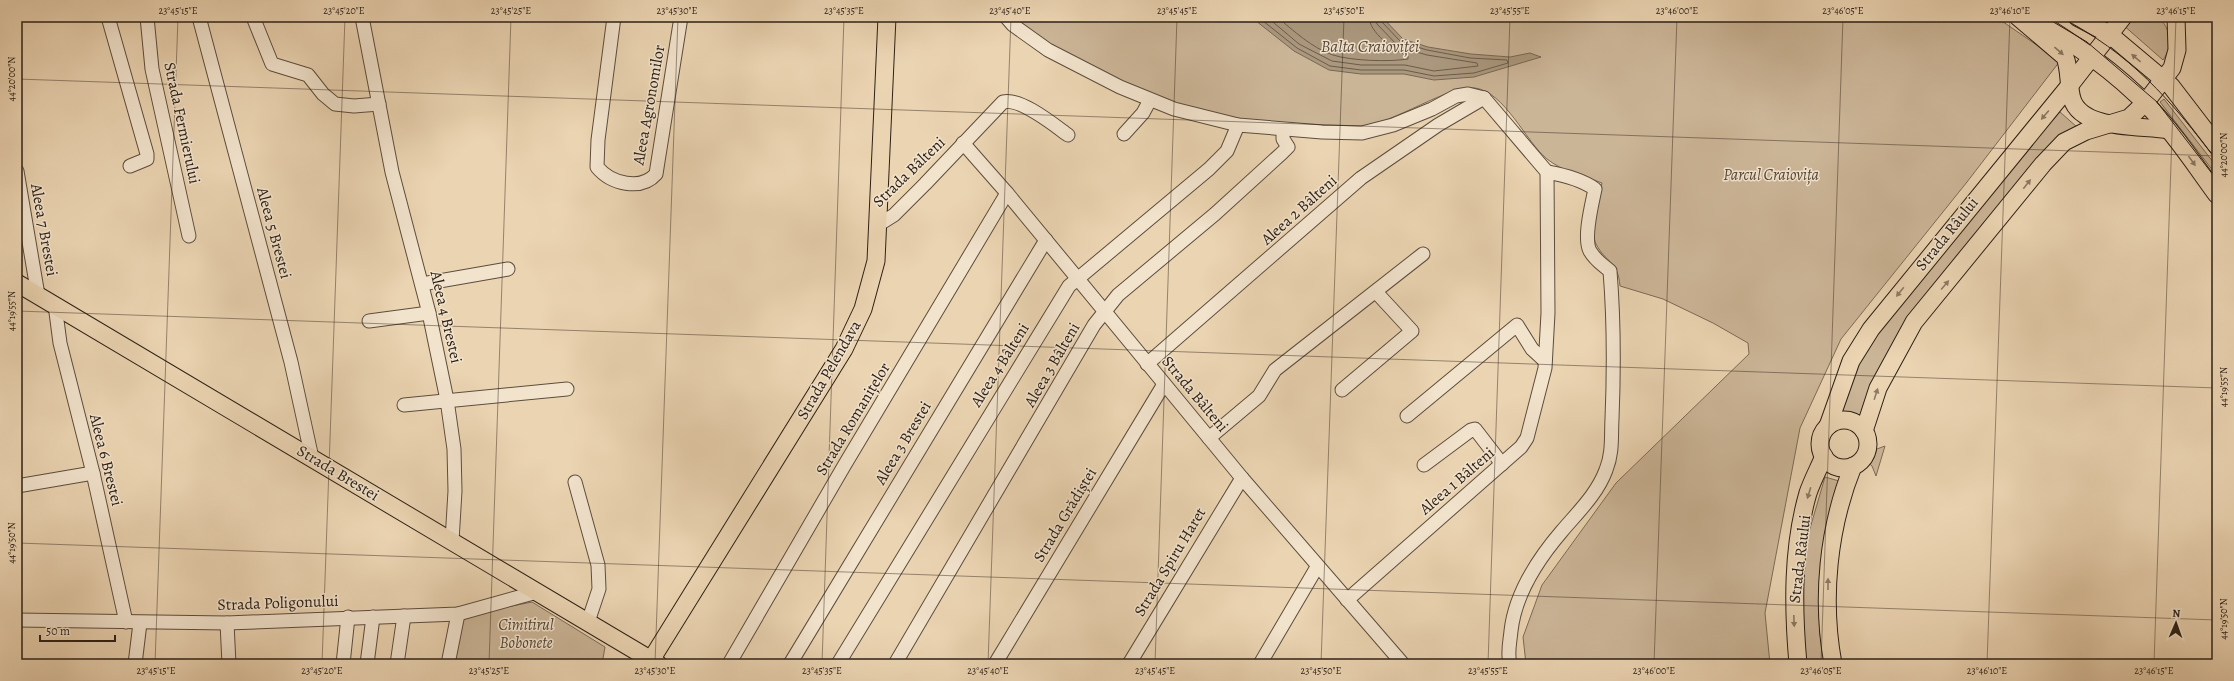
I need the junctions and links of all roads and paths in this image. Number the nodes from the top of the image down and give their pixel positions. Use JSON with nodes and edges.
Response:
{"nodes":[{"id":1,"x":108,"y":17,"type":"edge"},
{"id":2,"x":147,"y":17,"type":"edge"},
{"id":3,"x":199,"y":17,"type":"edge"},
{"id":4,"x":253,"y":17,"type":"edge"},
{"id":5,"x":362,"y":17,"type":"edge"},
{"id":6,"x":614,"y":17,"type":"edge"},
{"id":7,"x":681,"y":17,"type":"edge"},
{"id":8,"x":887,"y":17,"type":"edge"},
{"id":9,"x":1006,"y":17,"type":"edge"},
{"id":10,"x":2018,"y":17,"type":"edge"},
{"id":11,"x":2031,"y":17,"type":"edge"},
{"id":12,"x":2078,"y":17,"type":"edge"},
{"id":13,"x":2123,"y":17,"type":"edge"},
{"id":14,"x":2164,"y":17,"type":"edge"},
{"id":15,"x":2176,"y":17,"type":"edge"},
{"id":16,"x":2108,"y":34,"type":"junction"},
{"id":17,"x":2177,"y":44,"type":"junction"},
{"id":18,"x":2091,"y":56,"type":"junction"},
{"id":19,"x":2164,"y":81,"type":"junction"},
{"id":20,"x":2070,"y":85,"type":"junction"},
{"id":21,"x":1484,"y":98,"type":"junction"},
{"id":22,"x":1150,"y":100,"type":"junction"},
{"id":23,"x":2145,"y":103,"type":"junction"},
{"id":24,"x":379,"y":104,"type":"junction"},
{"id":25,"x":2188,"y":108,"type":"junction"},
{"id":26,"x":2113,"y":124,"type":"junction"},
{"id":27,"x":1238,"y":125,"type":"junction"},
{"id":28,"x":1283,"y":130,"type":"junction"},
{"id":29,"x":2169,"y":130,"type":"junction"},
{"id":30,"x":1124,"y":134,"type":"dead end"},
{"id":31,"x":1068,"y":135,"type":"dead end"},
{"id":32,"x":963,"y":143,"type":"junction"},
{"id":33,"x":2217,"y":146,"type":"edge"},
{"id":34,"x":130,"y":166,"type":"dead end"},
{"id":35,"x":17,"y":171,"type":"edge"},
{"id":36,"x":1547,"y":172,"type":"junction"},
{"id":37,"x":1007,"y":192,"type":"junction"},
{"id":38,"x":2217,"y":195,"type":"edge"},
{"id":39,"x":878,"y":225,"type":"junction"},
{"id":40,"x":189,"y":236,"type":"dead end"},
{"id":41,"x":1046,"y":240,"type":"junction"},
{"id":42,"x":1423,"y":254,"type":"dead end"},
{"id":43,"x":508,"y":269,"type":"dead end"},
{"id":44,"x":1078,"y":279,"type":"junction"},
{"id":45,"x":17,"y":283,"type":"edge"},
{"id":46,"x":422,"y":284,"type":"junction"},
{"id":47,"x":1376,"y":292,"type":"junction"},
{"id":48,"x":38,"y":295,"type":"junction"},
{"id":49,"x":55,"y":305,"type":"junction"},
{"id":50,"x":1105,"y":312,"type":"junction"},
{"id":51,"x":429,"y":313,"type":"junction"},
{"id":52,"x":369,"y":321,"type":"dead end"},
{"id":53,"x":1545,"y":361,"type":"junction"},
{"id":54,"x":1147,"y":364,"type":"junction"},
{"id":55,"x":1164,"y":384,"type":"junction"},
{"id":56,"x":567,"y":390,"type":"dead end"},
{"id":57,"x":1342,"y":390,"type":"dead end"},
{"id":58,"x":447,"y":400,"type":"junction"},
{"id":59,"x":404,"y":405,"type":"dead end"},
{"id":60,"x":1406,"y":416,"type":"dead end"},
{"id":61,"x":1828,"y":426,"type":"junction"},
{"id":62,"x":1864,"y":431,"type":"junction"},
{"id":63,"x":1209,"y":438,"type":"junction"},
{"id":64,"x":1824,"y":456,"type":"junction"},
{"id":65,"x":312,"y":458,"type":"junction"},
{"id":66,"x":1502,"y":464,"type":"junction"},
{"id":67,"x":1424,"y":465,"type":"dead end"},
{"id":68,"x":1853,"y":466,"type":"junction"},
{"id":69,"x":93,"y":473,"type":"junction"},
{"id":70,"x":1242,"y":478,"type":"junction"},
{"id":71,"x":575,"y":482,"type":"dead end"},
{"id":72,"x":17,"y":486,"type":"edge"},
{"id":73,"x":452,"y":541,"type":"junction"},
{"id":74,"x":1317,"y":567,"type":"junction"},
{"id":75,"x":537,"y":592,"type":"junction"},
{"id":76,"x":1347,"y":600,"type":"junction"},
{"id":77,"x":458,"y":614,"type":"junction"},
{"id":78,"x":404,"y":616,"type":"junction"},
{"id":79,"x":348,"y":617,"type":"junction"},
{"id":80,"x":373,"y":617,"type":"junction"},
{"id":81,"x":17,"y":620,"type":"edge"},
{"id":82,"x":126,"y":622,"type":"junction"},
{"id":83,"x":588,"y":622,"type":"junction"},
{"id":84,"x":140,"y":623,"type":"junction"},
{"id":85,"x":227,"y":623,"type":"junction"},
{"id":86,"x":655,"y":662,"type":"edge"},
{"id":87,"x":135,"y":664,"type":"edge"},
{"id":88,"x":229,"y":664,"type":"edge"},
{"id":89,"x":343,"y":664,"type":"edge"},
{"id":90,"x":367,"y":664,"type":"edge"},
{"id":91,"x":397,"y":664,"type":"edge"},
{"id":92,"x":448,"y":664,"type":"edge"},
{"id":93,"x":729,"y":664,"type":"edge"},
{"id":94,"x":790,"y":664,"type":"edge"},
{"id":95,"x":838,"y":664,"type":"edge"},
{"id":96,"x":895,"y":664,"type":"edge"},
{"id":97,"x":995,"y":664,"type":"edge"},
{"id":98,"x":1129,"y":664,"type":"edge"},
{"id":99,"x":1260,"y":664,"type":"edge"},
{"id":100,"x":1403,"y":664,"type":"edge"},
{"id":101,"x":1510,"y":664,"type":"edge"},
{"id":102,"x":1798,"y":664,"type":"edge"},
{"id":103,"x":1833,"y":664,"type":"edge"}],
"edges":[{"from":1,"to":34,"type":"street"},
{"from":2,"to":40,"type":"street","name":"Strada Fermierului"},
{"from":3,"to":65,"type":"street","name":"Aleea 5 Brestei"},
{"from":4,"to":24,"type":"street"},
{"from":5,"to":24,"type":"street","name":"Aleea 4 Brestei"},
{"from":6,"to":7,"type":"street","name":"Aleea Agronomilor"},
{"from":8,"to":39,"type":"main road","name":"Strada Pelendava"},
{"from":9,"to":22,"type":"street"},
{"from":10,"to":20,"type":"main road","one_way":true},
{"from":11,"to":18,"type":"main road"},
{"from":12,"to":16,"type":"main road"},
{"from":13,"to":16,"type":"main road","name":"Strada Râului"},
{"from":14,"to":17,"type":"main road"},
{"from":15,"to":17,"type":"main road"},
{"from":16,"to":18,"type":"main road","name":"Strada Râului"},
{"from":19,"to":16,"type":"main road","one_way":true},
{"from":17,"to":19,"type":"main road","name":"Strada Râului"},
{"from":17,"to":25,"type":"main road"},
{"from":18,"to":20,"type":"main road","name":"Strada Râului"},
{"from":18,"to":23,"type":"main road"},
{"from":19,"to":23,"type":"main road","name":"Strada Râului"},
{"from":19,"to":25,"type":"main road"},
{"from":20,"to":26,"type":"main road"},
{"from":20,"to":61,"type":"main road","name":"Strada Râului","one_way":true},
{"from":21,"to":28,"type":"street"},
{"from":21,"to":36,"type":"street"},
{"from":21,"to":54,"type":"street","name":"Aleea 2 Bâlteni"},
{"from":22,"to":27,"type":"street"},
{"from":22,"to":30,"type":"street"},
{"from":23,"to":26,"type":"main road","name":"Strada Râului"},
{"from":23,"to":29,"type":"main road"},
{"from":24,"to":46,"type":"street","name":"Aleea 4 Brestei"},
{"from":25,"to":33,"type":"main road"},
{"from":26,"to":29,"type":"main road"},
{"from":62,"to":26,"type":"main road","name":"Strada Râului","one_way":true},
{"from":27,"to":28,"type":"street"},
{"from":27,"to":44,"type":"street","name":"Aleea 4 Bâlteni"},
{"from":28,"to":50,"type":"street","name":"Aleea 3 Bâlteni"},
{"from":29,"to":38,"type":"main road","one_way":true},
{"from":31,"to":32,"type":"street","name":"Strada Bâlteni"},
{"from":32,"to":37,"type":"street","name":"Strada Bâlteni"},
{"from":32,"to":39,"type":"street","name":"Strada Bâlteni"},
{"from":35,"to":48,"type":"street","name":"Aleea 7 Brestei"},
{"from":36,"to":53,"type":"street","name":"Aleea 1 Bâlteni"},
{"from":36,"to":101,"type":"street"},
{"from":37,"to":41,"type":"street","name":"Strada Bâlteni"},
{"from":37,"to":93,"type":"street","name":"Strada Romanițelor"},
{"from":39,"to":86,"type":"main road","name":"Strada Pelendava"},
{"from":41,"to":44,"type":"street","name":"Strada Bâlteni"},
{"from":41,"to":94,"type":"street","name":"Aleea 3 Brestei"},
{"from":42,"to":47,"type":"street"},
{"from":43,"to":46,"type":"street"},
{"from":44,"to":50,"type":"street","name":"Strada Bâlteni"},
{"from":44,"to":95,"type":"street","name":"Aleea 4 Bâlteni"},
{"from":45,"to":48,"type":"main road","name":"Strada Brestei"},
{"from":46,"to":51,"type":"street","name":"Aleea 4 Brestei"},
{"from":47,"to":57,"type":"street"},
{"from":47,"to":63,"type":"street"},
{"from":48,"to":49,"type":"main road","name":"Strada Brestei"},
{"from":49,"to":65,"type":"main road","name":"Strada Brestei"},
{"from":49,"to":69,"type":"street","name":"Aleea 6 Brestei"},
{"from":50,"to":54,"type":"street","name":"Strada Bâlteni"},
{"from":50,"to":96,"type":"street","name":"Aleea 3 Bâlteni"},
{"from":51,"to":52,"type":"street"},
{"from":51,"to":58,"type":"street","name":"Aleea 4 Brestei"},
{"from":53,"to":60,"type":"street"},
{"from":53,"to":66,"type":"street","name":"Aleea 1 Bâlteni"},
{"from":54,"to":55,"type":"street","name":"Strada Bâlteni"},
{"from":55,"to":63,"type":"street","name":"Strada Bâlteni"},
{"from":55,"to":97,"type":"street","name":"Strada Grădiștei"},
{"from":56,"to":58,"type":"street"},
{"from":58,"to":59,"type":"street"},
{"from":58,"to":73,"type":"street","name":"Aleea 4 Brestei"},
{"from":61,"to":62,"type":"main road"},
{"from":61,"to":64,"type":"main road","name":"Strada Râului"},
{"from":62,"to":68,"type":"main road","name":"Strada Râului"},
{"from":63,"to":70,"type":"street","name":"Strada Bâlteni"},
{"from":64,"to":68,"type":"main road"},
{"from":64,"to":102,"type":"main road","name":"Strada Râului","one_way":true},
{"from":65,"to":73,"type":"main road","name":"Strada Brestei"},
{"from":66,"to":67,"type":"street"},
{"from":66,"to":76,"type":"street","name":"Aleea 1 Bâlteni"},
{"from":103,"to":68,"type":"main road","name":"Strada Râului","one_way":true},
{"from":69,"to":72,"type":"street"},
{"from":69,"to":82,"type":"street","name":"Aleea 6 Brestei"},
{"from":70,"to":74,"type":"street","name":"Strada Bâlteni"},
{"from":70,"to":98,"type":"street","name":"Strada Spiru Haret"},
{"from":71,"to":83,"type":"street"},
{"from":73,"to":75,"type":"main road","name":"Strada Brestei"},
{"from":74,"to":76,"type":"street","name":"Strada Bâlteni"},
{"from":74,"to":99,"type":"street"},
{"from":75,"to":77,"type":"street","name":"Strada Poligonului"},
{"from":75,"to":83,"type":"main road","name":"Strada Brestei"},
{"from":76,"to":100,"type":"street","name":"Strada Bâlteni"},
{"from":77,"to":78,"type":"street","name":"Strada Poligonului"},
{"from":77,"to":92,"type":"street"},
{"from":78,"to":80,"type":"street","name":"Strada Poligonului"},
{"from":78,"to":91,"type":"street"},
{"from":79,"to":80,"type":"street","name":"Strada Poligonului"},
{"from":79,"to":85,"type":"street","name":"Strada Poligonului"},
{"from":79,"to":89,"type":"street"},
{"from":80,"to":90,"type":"street"},
{"from":81,"to":82,"type":"street","name":"Strada Poligonului"},
{"from":82,"to":84,"type":"street","name":"Strada Poligonului"},
{"from":83,"to":86,"type":"main road","name":"Strada Brestei"},
{"from":84,"to":85,"type":"street","name":"Strada Poligonului"},
{"from":84,"to":87,"type":"street"},
{"from":85,"to":88,"type":"street"}]}
